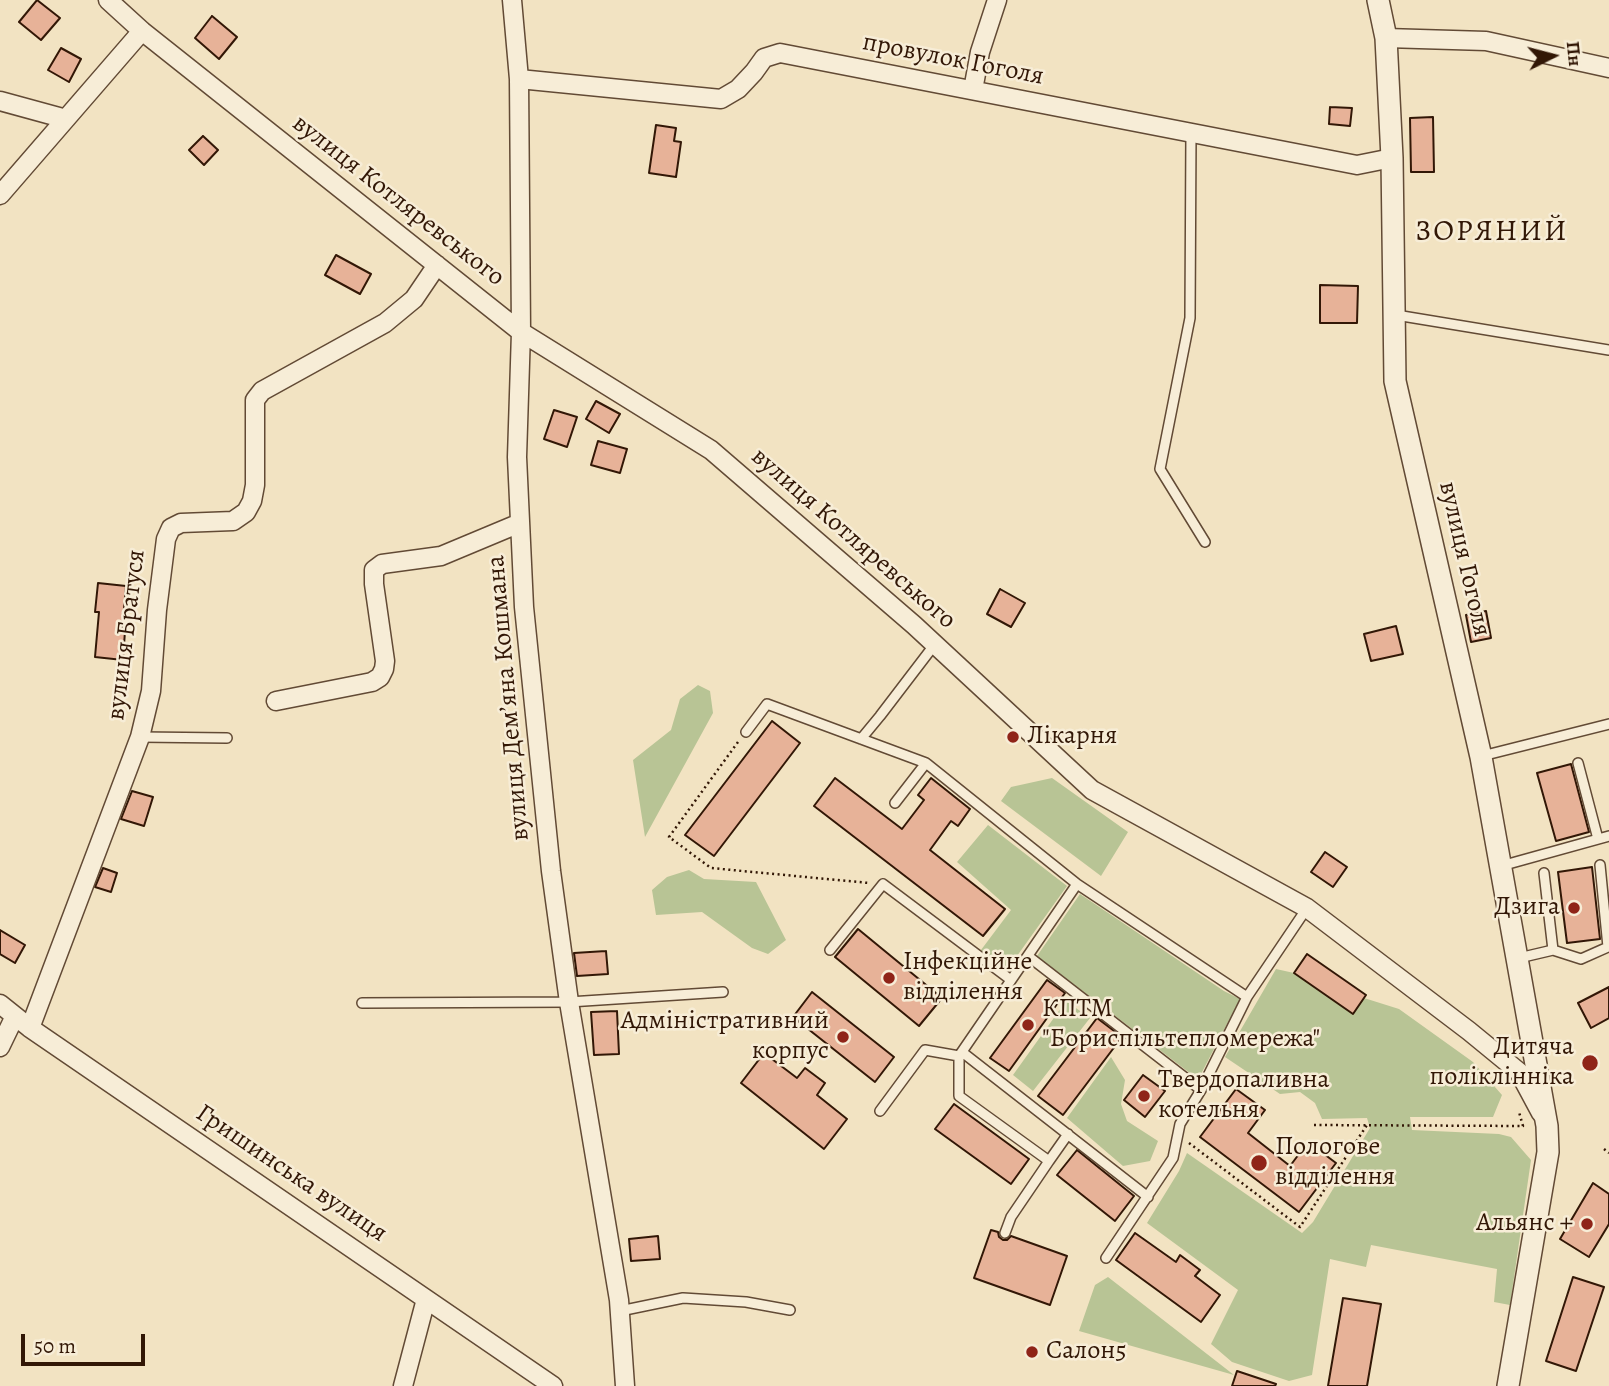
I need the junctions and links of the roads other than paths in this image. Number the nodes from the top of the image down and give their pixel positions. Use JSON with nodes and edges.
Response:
{"nodes":[{"id":1,"x":108,"y":0,"type":"edge"},
{"id":2,"x":512,"y":0,"type":"edge"},
{"id":3,"x":998,"y":0,"type":"edge"},
{"id":4,"x":1378,"y":0,"type":"edge"},
{"id":5,"x":142,"y":31,"type":"junction"},
{"id":6,"x":1386,"y":38,"type":"junction"},
{"id":7,"x":1609,"y":68,"type":"edge"},
{"id":8,"x":519,"y":79,"type":"junction"},
{"id":9,"x":973,"y":90,"type":"junction"},
{"id":10,"x":0,"y":101,"type":"edge"},
{"id":11,"x":66,"y":119,"type":"junction"},
{"id":12,"x":1191,"y":132,"type":"junction"},
{"id":13,"x":1392,"y":158,"type":"junction"},
{"id":14,"x":0,"y":195,"type":"edge"},
{"id":15,"x":437,"y":265,"type":"junction"},
{"id":16,"x":1394,"y":314,"type":"junction"},
{"id":17,"x":522,"y":332,"type":"junction"},
{"id":18,"x":1609,"y":350,"type":"edge"},
{"id":19,"x":520,"y":523,"type":"junction"},
{"id":20,"x":1205,"y":542,"type":"dead end"},
{"id":21,"x":935,"y":644,"type":"junction"},
{"id":22,"x":276,"y":701,"type":"dead end"},
{"id":23,"x":1609,"y":724,"type":"edge"},
{"id":24,"x":746,"y":732,"type":"road end"},
{"id":25,"x":140,"y":737,"type":"junction"},
{"id":26,"x":227,"y":738,"type":"dead end"},
{"id":27,"x":861,"y":738,"type":"junction"},
{"id":28,"x":1481,"y":757,"type":"junction"},
{"id":29,"x":926,"y":763,"type":"junction"},
{"id":30,"x":1578,"y":763,"type":"dead end"},
{"id":31,"x":895,"y":803,"type":"dead end"},
{"id":32,"x":1609,"y":836,"type":"edge"},
{"id":33,"x":1598,"y":839,"type":"junction"},
{"id":34,"x":1600,"y":865,"type":"dead end"},
{"id":35,"x":1500,"y":866,"type":"junction"},
{"id":36,"x":1544,"y":873,"type":"dead end"},
{"id":37,"x":1077,"y":884,"type":"junction"},
{"id":38,"x":1307,"y":908,"type":"junction"},
{"id":39,"x":830,"y":950,"type":"dead end"},
{"id":40,"x":1553,"y":950,"type":"junction"},
{"id":41,"x":1028,"y":956,"type":"junction"},
{"id":42,"x":1517,"y":958,"type":"junction"},
{"id":43,"x":1011,"y":980,"type":"junction"},
{"id":44,"x":723,"y":992,"type":"dead end"},
{"id":45,"x":1247,"y":997,"type":"junction"},
{"id":46,"x":569,"y":1002,"type":"junction"},
{"id":47,"x":362,"y":1003,"type":"dead end"},
{"id":48,"x":0,"y":1004,"type":"edge"},
{"id":49,"x":15,"y":1016,"type":"junction"},
{"id":50,"x":30,"y":1028,"type":"junction"},
{"id":51,"x":0,"y":1047,"type":"edge"},
{"id":52,"x":960,"y":1054,"type":"junction"},
{"id":53,"x":1201,"y":1090,"type":"junction"},
{"id":54,"x":880,"y":1111,"type":"dead end"},
{"id":55,"x":1547,"y":1126,"type":"junction"},
{"id":56,"x":1068,"y":1134,"type":"junction"},
{"id":57,"x":1049,"y":1161,"type":"junction"},
{"id":58,"x":1148,"y":1197,"type":"junction"},
{"id":59,"x":1005,"y":1233,"type":"dead end"},
{"id":60,"x":1106,"y":1258,"type":"dead end"},
{"id":61,"x":426,"y":1298,"type":"junction"},
{"id":62,"x":790,"y":1310,"type":"dead end"},
{"id":63,"x":620,"y":1311,"type":"junction"},
{"id":64,"x":403,"y":1386,"type":"edge"},
{"id":65,"x":553,"y":1386,"type":"edge"},
{"id":66,"x":625,"y":1386,"type":"edge"},
{"id":67,"x":1508,"y":1386,"type":"edge"}],
"edges":[{"from":1,"to":5,"type":"street","name":"вулиця Котляревського"},
{"from":2,"to":8,"type":"street","name":"вулиця Демʼяна Кошмана"},
{"from":3,"to":9,"type":"street"},
{"from":4,"to":6,"type":"street","name":"вулиця Гоголя"},
{"from":5,"to":11,"type":"street"},
{"from":5,"to":15,"type":"street","name":"вулиця Котляревського"},
{"from":6,"to":7,"type":"street"},
{"from":6,"to":13,"type":"street","name":"вулиця Гоголя"},
{"from":8,"to":9,"type":"street","name":"провулок Гоголя"},
{"from":8,"to":17,"type":"street","name":"вулиця Демʼяна Кошмана"},
{"from":9,"to":12,"type":"street","name":"провулок Гоголя"},
{"from":10,"to":11,"type":"street"},
{"from":11,"to":14,"type":"street"},
{"from":12,"to":13,"type":"street","name":"провулок Гоголя"},
{"from":12,"to":20,"type":"lane"},
{"from":13,"to":16,"type":"street","name":"вулиця Гоголя"},
{"from":15,"to":17,"type":"street","name":"вулиця Котляревського"},
{"from":15,"to":25,"type":"street","name":"вулиця Братуся"},
{"from":16,"to":18,"type":"lane"},
{"from":16,"to":28,"type":"street","name":"вулиця Гоголя"},
{"from":17,"to":19,"type":"street","name":"вулиця Демʼяна Кошмана"},
{"from":17,"to":21,"type":"street","name":"вулиця Котляревського"},
{"from":19,"to":22,"type":"street"},
{"from":19,"to":46,"type":"street","name":"вулиця Демʼяна Кошмана"},
{"from":21,"to":27,"type":"lane"},
{"from":21,"to":38,"type":"street","name":"вулиця Котляревського"},
{"from":23,"to":28,"type":"lane"},
{"from":24,"to":27,"type":"lane"},
{"from":25,"to":26,"type":"lane"},
{"from":25,"to":50,"type":"street","name":"вулиця Братуся"},
{"from":27,"to":29,"type":"lane"},
{"from":28,"to":35,"type":"street","name":"вулиця Гоголя"},
{"from":29,"to":31,"type":"lane"},
{"from":29,"to":37,"type":"lane"},
{"from":30,"to":33,"type":"lane"},
{"from":32,"to":33,"type":"lane"},
{"from":33,"to":35,"type":"lane"},
{"from":34,"to":40,"type":"lane"},
{"from":35,"to":42,"type":"street","name":"вулиця Гоголя"},
{"from":36,"to":40,"type":"lane"},
{"from":37,"to":41,"type":"lane"},
{"from":37,"to":45,"type":"lane"},
{"from":38,"to":45,"type":"lane"},
{"from":38,"to":55,"type":"street","name":"вулиця Котляревського"},
{"from":39,"to":43,"type":"lane"},
{"from":40,"to":42,"type":"lane"},
{"from":41,"to":43,"type":"lane"},
{"from":41,"to":53,"type":"lane"},
{"from":42,"to":55,"type":"street","name":"вулиця Гоголя"},
{"from":43,"to":52,"type":"lane"},
{"from":44,"to":46,"type":"lane"},
{"from":45,"to":53,"type":"lane"},
{"from":46,"to":47,"type":"lane"},
{"from":46,"to":63,"type":"street","name":"вулиця Демʼяна Кошмана"},
{"from":48,"to":49,"type":"street","name":"Гришинська вулиця"},
{"from":49,"to":50,"type":"street","name":"Гришинська вулиця"},
{"from":49,"to":51,"type":"street"},
{"from":50,"to":61,"type":"street","name":"Гришинська вулиця"},
{"from":52,"to":54,"type":"lane"},
{"from":52,"to":56,"type":"lane"},
{"from":52,"to":57,"type":"lane"},
{"from":53,"to":58,"type":"lane"},
{"from":55,"to":67,"type":"street","name":"вулиця Гоголя"},
{"from":56,"to":57,"type":"lane"},
{"from":56,"to":58,"type":"lane"},
{"from":57,"to":59,"type":"lane"},
{"from":58,"to":60,"type":"lane"},
{"from":61,"to":64,"type":"street"},
{"from":61,"to":65,"type":"street","name":"Гришинська вулиця"},
{"from":62,"to":63,"type":"lane"},
{"from":63,"to":66,"type":"street","name":"вулиця Демʼяна Кошмана"}]}
